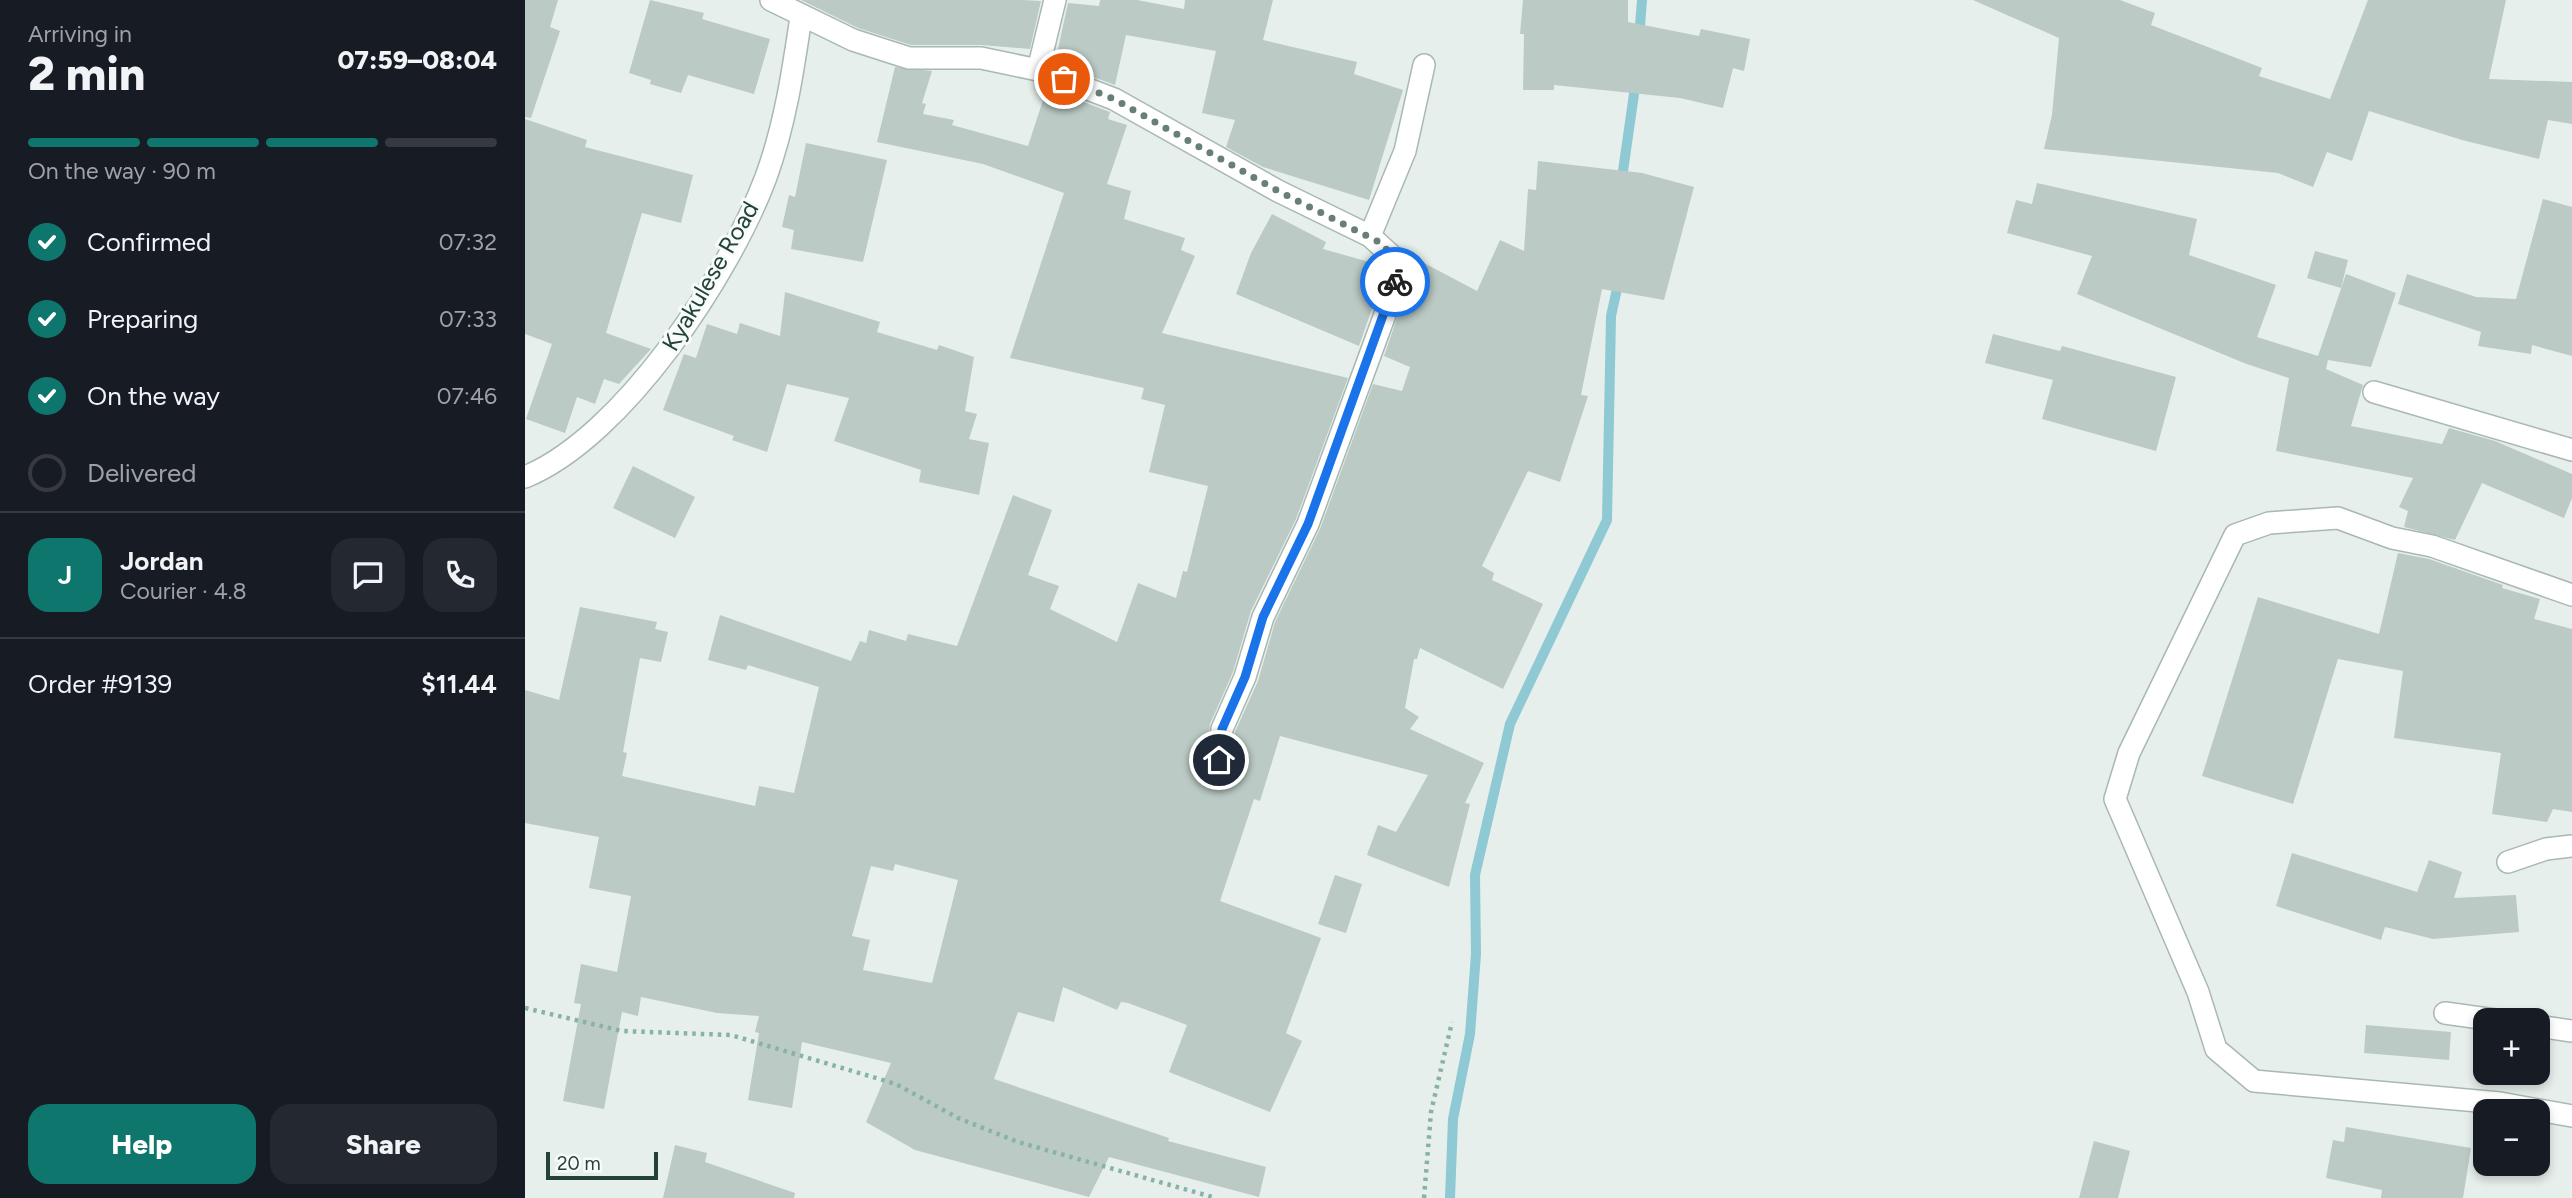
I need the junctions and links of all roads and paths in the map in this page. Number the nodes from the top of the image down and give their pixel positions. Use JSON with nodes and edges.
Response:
{"nodes":[{"id":1,"x":771,"y":0,"type":"edge"},
{"id":2,"x":1055,"y":0,"type":"edge"},
{"id":3,"x":801,"y":17,"type":"junction"},
{"id":4,"x":1424,"y":65,"type":"dead end"},
{"id":5,"x":1038,"y":71,"type":"junction"},
{"id":6,"x":1370,"y":236,"type":"junction"},
{"id":7,"x":2374,"y":392,"type":"dead end"},
{"id":8,"x":2572,"y":450,"type":"edge"},
{"id":9,"x":525,"y":477,"type":"edge"},
{"id":10,"x":2572,"y":595,"type":"edge"},
{"id":11,"x":1219,"y":760,"type":"dead end"},
{"id":12,"x":2572,"y":845,"type":"edge"},
{"id":13,"x":2508,"y":862,"type":"dead end"},
{"id":14,"x":525,"y":1008,"type":"edge"},
{"id":15,"x":2445,"y":1013,"type":"dead end"},
{"id":16,"x":2473,"y":1017,"type":"edge"},
{"id":17,"x":1452,"y":1022,"type":"dead end"},
{"id":18,"x":2550,"y":1028,"type":"edge"},
{"id":19,"x":2572,"y":1031,"type":"edge"},
{"id":20,"x":2572,"y":1116,"type":"edge"},
{"id":21,"x":1216,"y":1198,"type":"edge"},
{"id":22,"x":1425,"y":1198,"type":"edge"}],
"edges":[{"from":1,"to":3,"type":"street"},
{"from":2,"to":5,"type":"street"},
{"from":3,"to":5,"type":"street"},
{"from":3,"to":9,"type":"street","name":"Kyakulese Road"},
{"from":4,"to":6,"type":"street"},
{"from":5,"to":6,"type":"street"},
{"from":6,"to":11,"type":"street"},
{"from":7,"to":8,"type":"street"},
{"from":10,"to":20,"type":"street"},
{"from":12,"to":13,"type":"street"},
{"from":14,"to":21,"type":"path"},
{"from":15,"to":16,"type":"street"},
{"from":17,"to":22,"type":"path"},
{"from":18,"to":19,"type":"street"}]}
